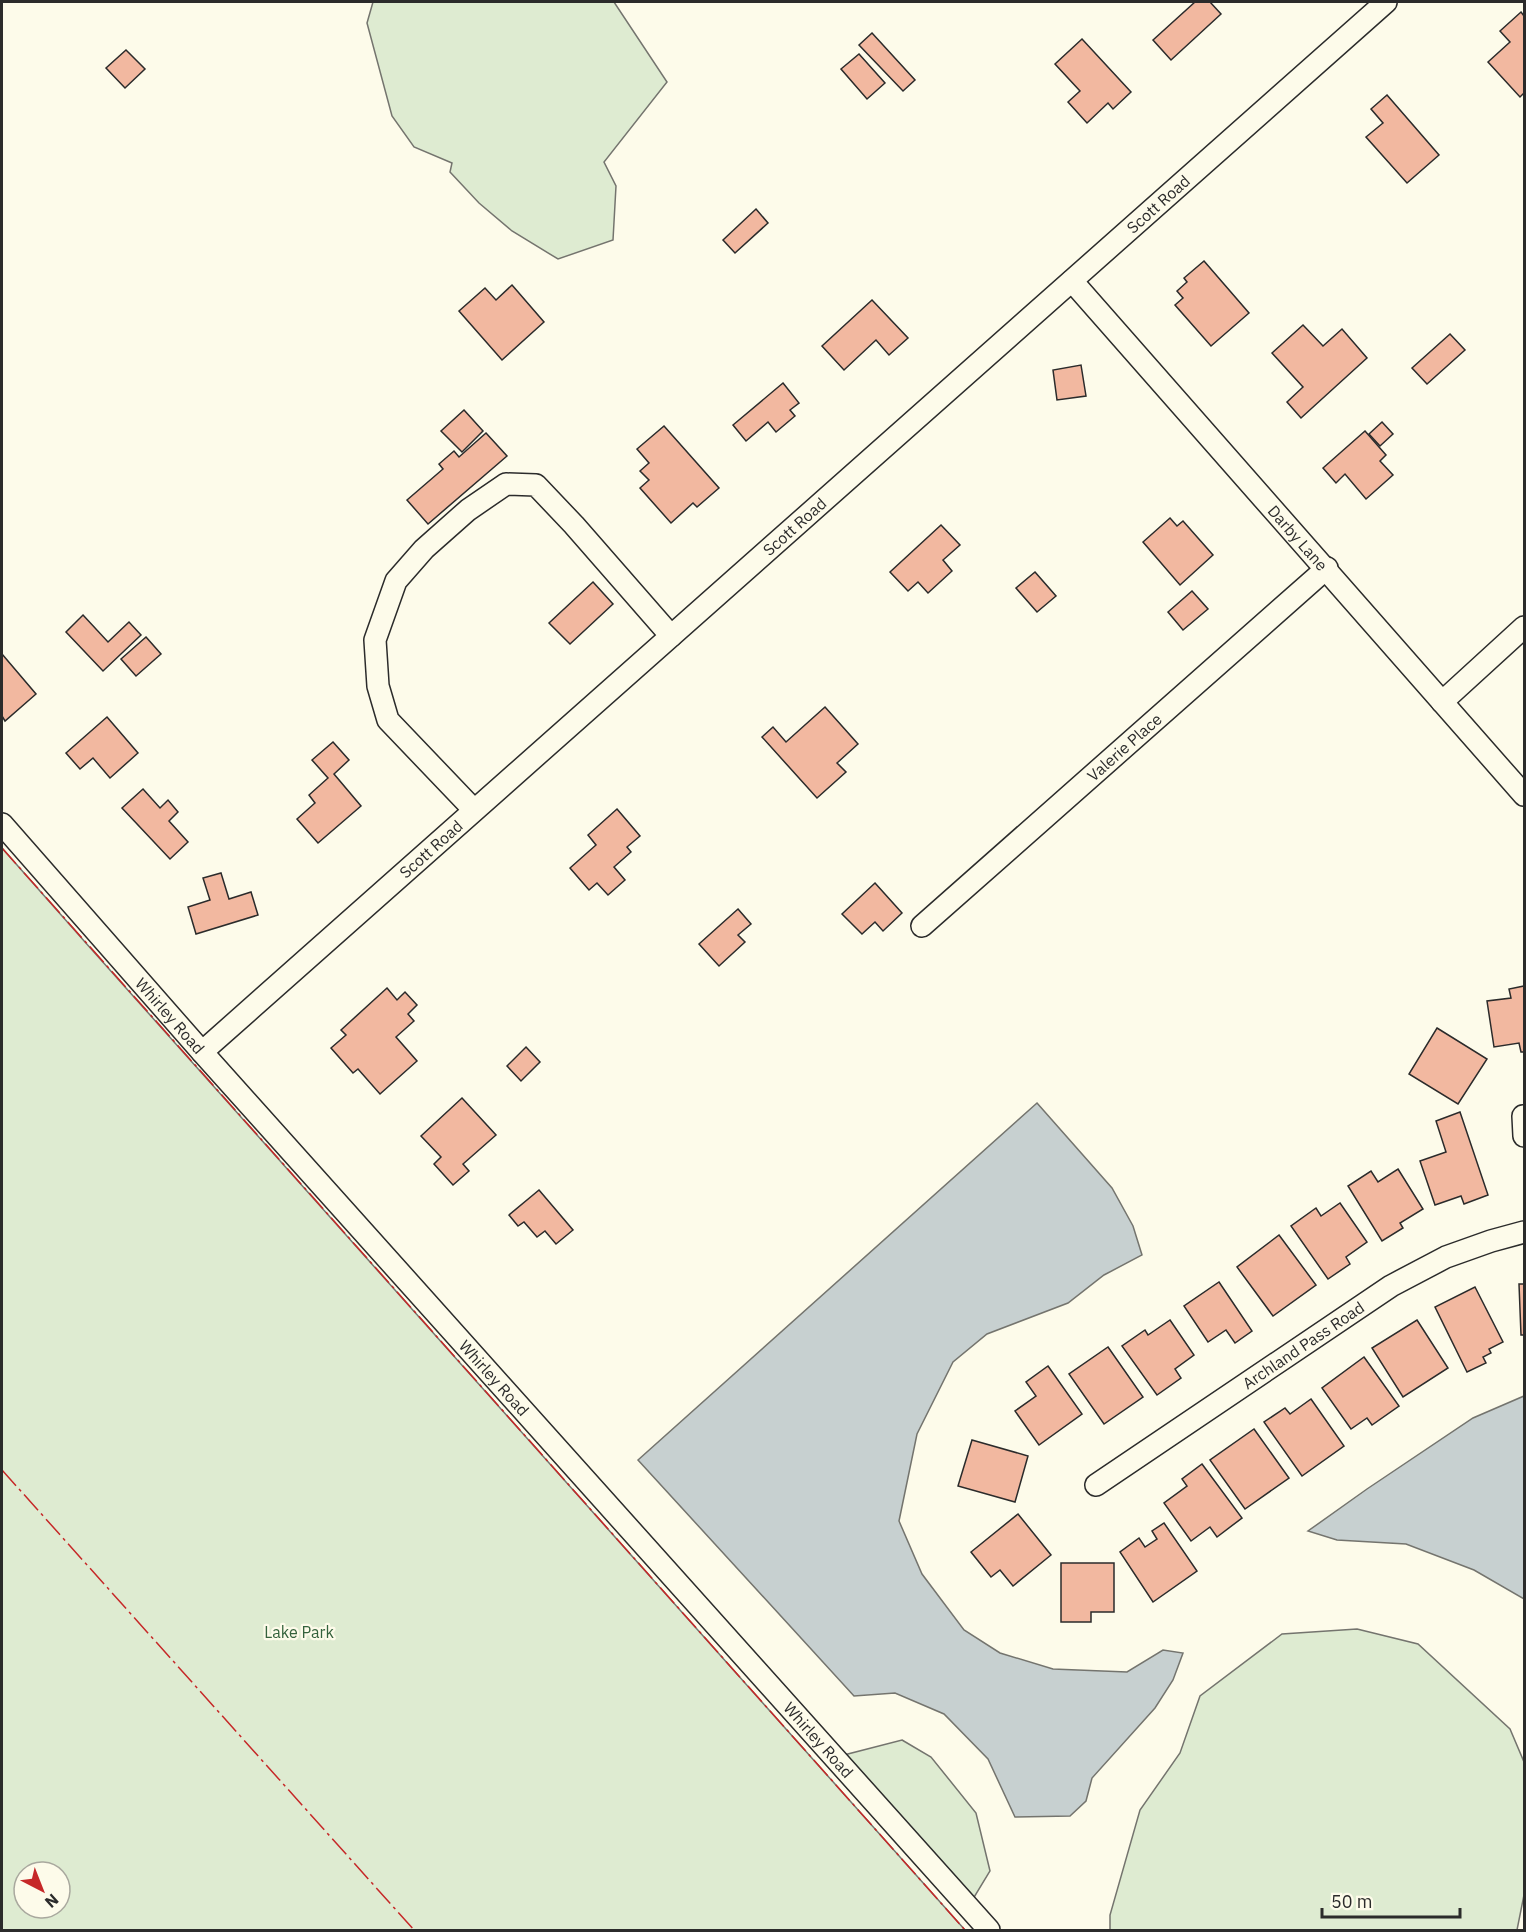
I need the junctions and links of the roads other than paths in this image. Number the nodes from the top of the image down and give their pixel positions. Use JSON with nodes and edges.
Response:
{"nodes":[{"id":1,"x":1386,"y":2,"type":"edge"},
{"id":2,"x":1072,"y":281,"type":"junction"},
{"id":3,"x":1327,"y":568,"type":"junction"},
{"id":4,"x":1524,"y":627,"type":"edge"},
{"id":5,"x":671,"y":636,"type":"junction"},
{"id":6,"x":1442,"y":702,"type":"junction"},
{"id":7,"x":1524,"y":795,"type":"edge"},
{"id":8,"x":474,"y":810,"type":"junction"},
{"id":9,"x":2,"y":824,"type":"edge"},
{"id":10,"x":922,"y":926,"type":"dead end"},
{"id":11,"x":202,"y":1052,"type":"junction"},
{"id":12,"x":1524,"y":1232,"type":"edge"},
{"id":13,"x":1096,"y":1485,"type":"dead end"},
{"id":14,"x":989,"y":1930,"type":"edge"}],
"edges":[{"from":1,"to":2,"type":"street","name":"Scott Road"},
{"from":2,"to":3,"type":"street","name":"Darby Lane"},
{"from":2,"to":5,"type":"street","name":"Scott Road"},
{"from":3,"to":6,"type":"street","name":"Darby Lane"},
{"from":3,"to":10,"type":"street","name":"Valerie Place"},
{"from":4,"to":6,"type":"street"},
{"from":5,"to":8,"type":"street","name":"Scott Road"},
{"from":5,"to":8,"type":"street"},
{"from":6,"to":7,"type":"street","name":"Darby Lane"},
{"from":8,"to":11,"type":"street","name":"Scott Road"},
{"from":9,"to":11,"type":"street","name":"Whirley Road"},
{"from":11,"to":14,"type":"street","name":"Whirley Road"},
{"from":12,"to":13,"type":"street","name":"Archland Pass Road"}]}
